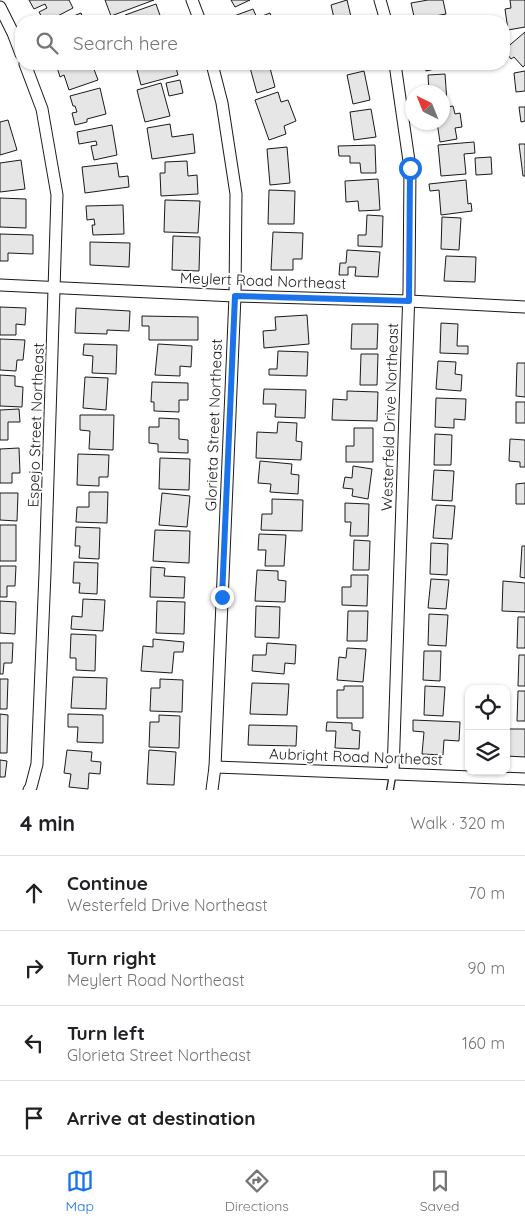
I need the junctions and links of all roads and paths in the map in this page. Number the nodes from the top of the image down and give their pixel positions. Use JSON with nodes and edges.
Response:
{"nodes":[{"id":1,"x":192,"y":0,"type":"edge"},
{"id":2,"x":380,"y":0,"type":"edge"},
{"id":3,"x":0,"y":8,"type":"edge"},
{"id":4,"x":198,"y":15,"type":"edge"},
{"id":5,"x":384,"y":15,"type":"edge"},
{"id":6,"x":15,"y":38,"type":"edge"},
{"id":7,"x":27,"y":70,"type":"edge"},
{"id":8,"x":214,"y":70,"type":"edge"},
{"id":9,"x":396,"y":70,"type":"edge"},
{"id":10,"x":0,"y":285,"type":"edge"},
{"id":11,"x":55,"y":288,"type":"junction"},
{"id":12,"x":235,"y":296,"type":"junction"},
{"id":13,"x":409,"y":301,"type":"junction"},
{"id":14,"x":525,"y":307,"type":"edge"},
{"id":15,"x":215,"y":767,"type":"junction"},
{"id":16,"x":392,"y":773,"type":"junction"},
{"id":17,"x":525,"y":779,"type":"edge"},
{"id":18,"x":29,"y":790,"type":"edge"},
{"id":19,"x":212,"y":790,"type":"edge"},
{"id":20,"x":390,"y":790,"type":"edge"}],
"edges":[{"from":1,"to":4,"type":"street"},
{"from":2,"to":5,"type":"street"},
{"from":3,"to":6,"type":"street"},
{"from":7,"to":11,"type":"street","name":"Espejo Street Northeast"},
{"from":8,"to":12,"type":"street","name":"Glorieta Street Northeast"},
{"from":9,"to":13,"type":"street","name":"Westerfeld Drive Northeast"},
{"from":10,"to":11,"type":"street","name":"Meylert Road Northeast"},
{"from":11,"to":12,"type":"street","name":"Meylert Road Northeast"},
{"from":11,"to":18,"type":"street","name":"Espejo Street Northeast"},
{"from":12,"to":13,"type":"street","name":"Meylert Road Northeast"},
{"from":12,"to":15,"type":"street","name":"Glorieta Street Northeast"},
{"from":13,"to":14,"type":"street","name":"Meylert Road Northeast"},
{"from":13,"to":16,"type":"street","name":"Westerfeld Drive Northeast"},
{"from":15,"to":16,"type":"street","name":"Aubright Road Northeast"},
{"from":15,"to":19,"type":"street","name":"Glorieta Street Northeast"},
{"from":16,"to":17,"type":"street","name":"Aubright Road Northeast"},
{"from":16,"to":20,"type":"lane"}]}
